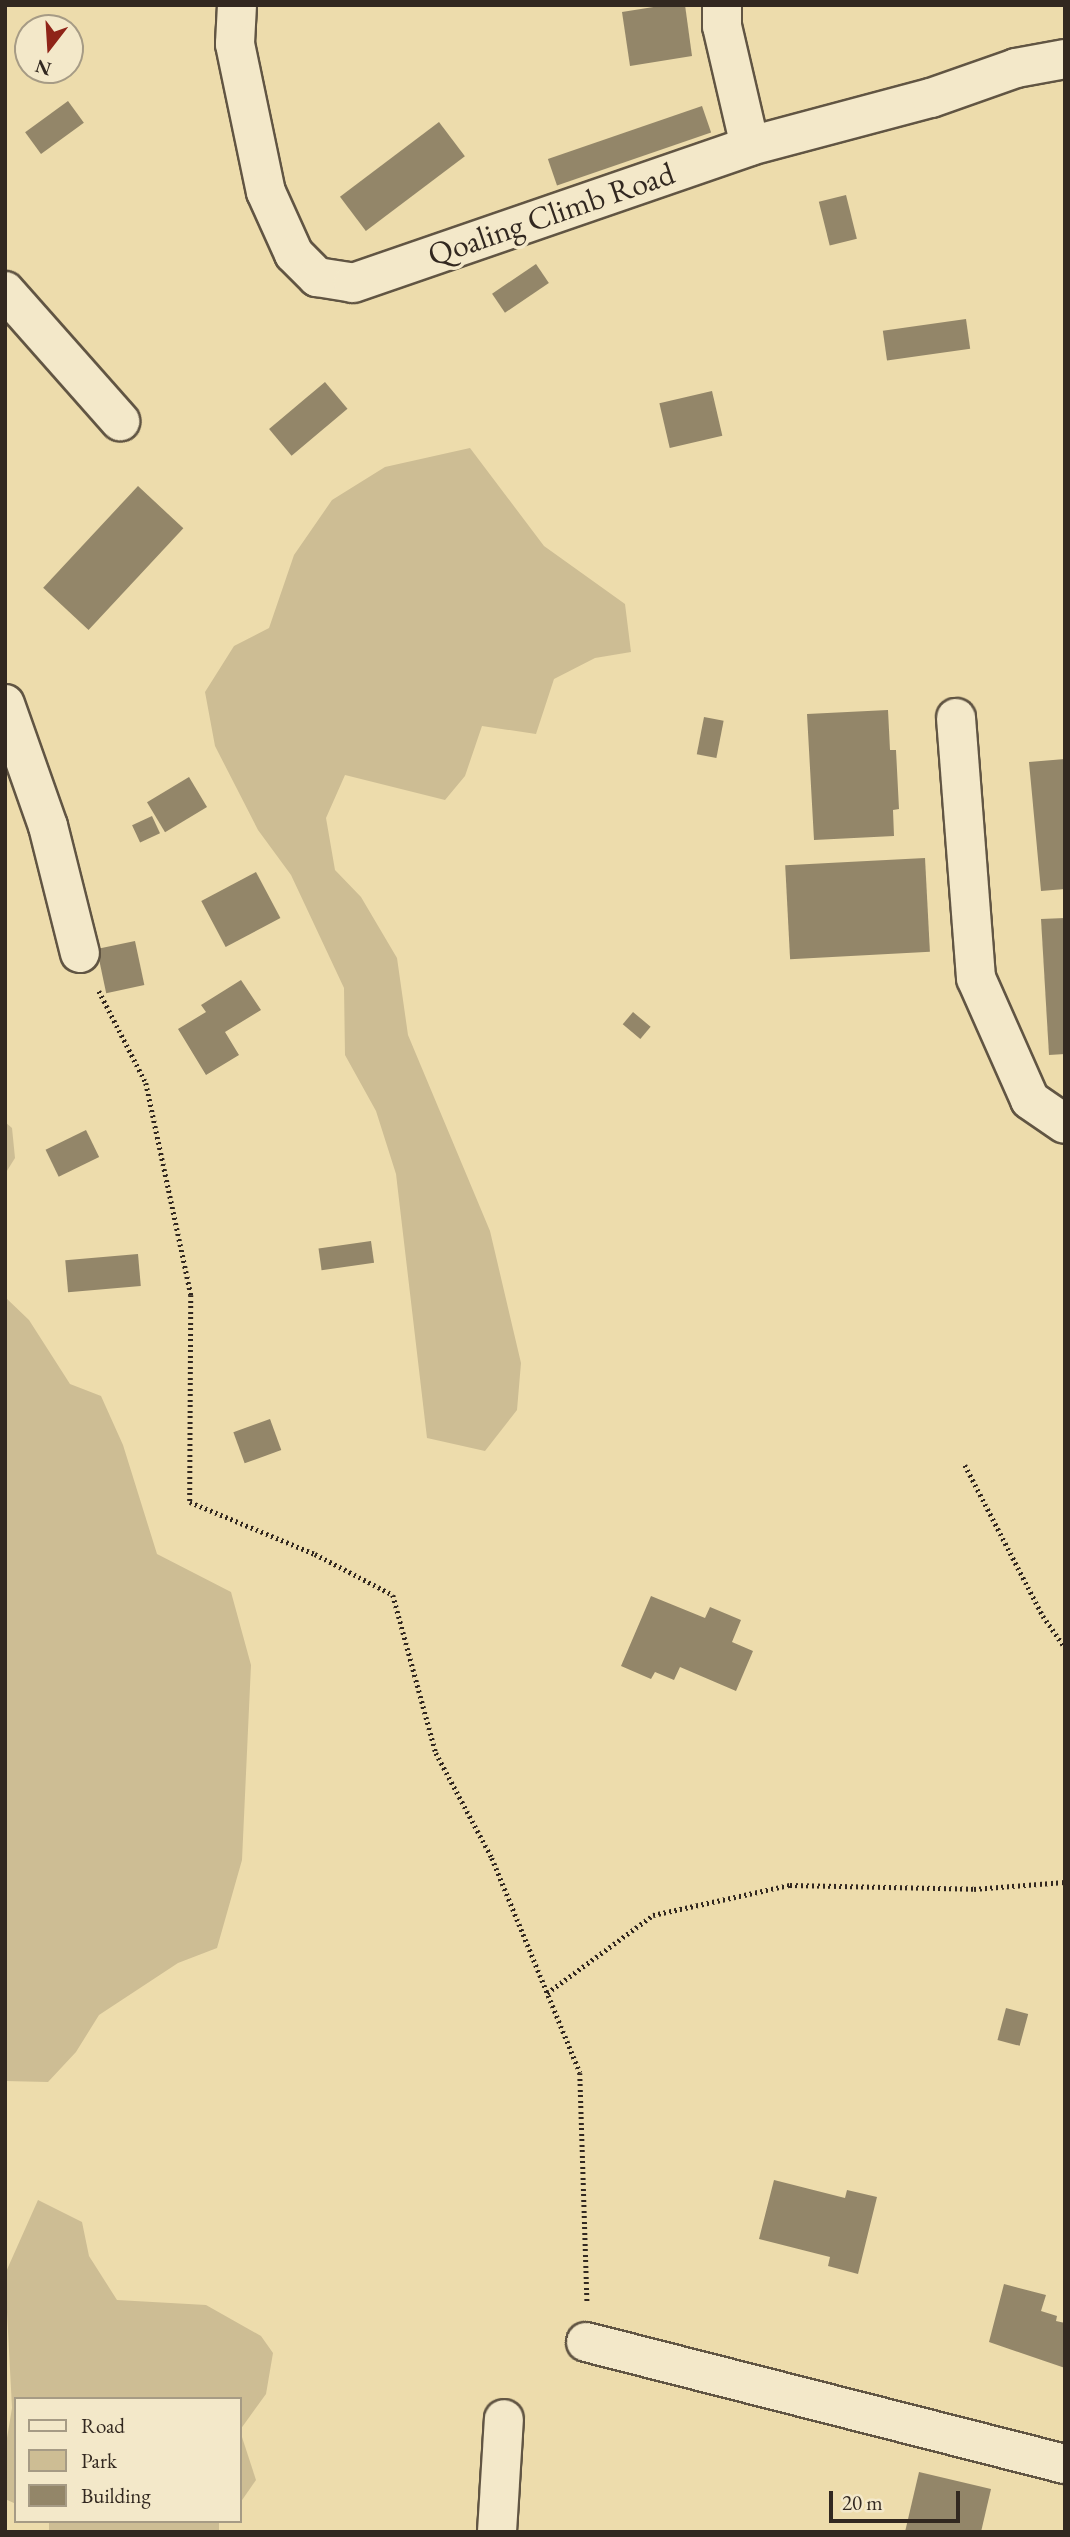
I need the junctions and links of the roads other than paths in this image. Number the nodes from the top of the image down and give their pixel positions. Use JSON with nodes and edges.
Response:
{"nodes":[{"id":1,"x":237,"y":5,"type":"edge"},
{"id":2,"x":722,"y":5,"type":"edge"},
{"id":3,"x":1065,"y":59,"type":"edge"},
{"id":4,"x":750,"y":146,"type":"junction"},
{"id":5,"x":5,"y":291,"type":"edge"},
{"id":6,"x":120,"y":421,"type":"dead end"},
{"id":7,"x":5,"y":704,"type":"edge"},
{"id":8,"x":956,"y":718,"type":"dead end"},
{"id":9,"x":80,"y":953,"type":"road end"},
{"id":10,"x":1065,"y":1124,"type":"edge"},
{"id":11,"x":586,"y":2342,"type":"road end"},
{"id":12,"x":504,"y":2420,"type":"dead end"},
{"id":13,"x":1065,"y":2464,"type":"edge"},
{"id":14,"x":497,"y":2532,"type":"edge"}],
"edges":[{"from":1,"to":4,"type":"street","name":"Qoaling Climb Road"},
{"from":2,"to":4,"type":"street"},
{"from":3,"to":4,"type":"street","name":"Qoaling Climb Road"},
{"from":5,"to":6,"type":"street"},
{"from":7,"to":9,"type":"street"},
{"from":8,"to":10,"type":"street"},
{"from":11,"to":13,"type":"street"},
{"from":12,"to":14,"type":"street"}]}
